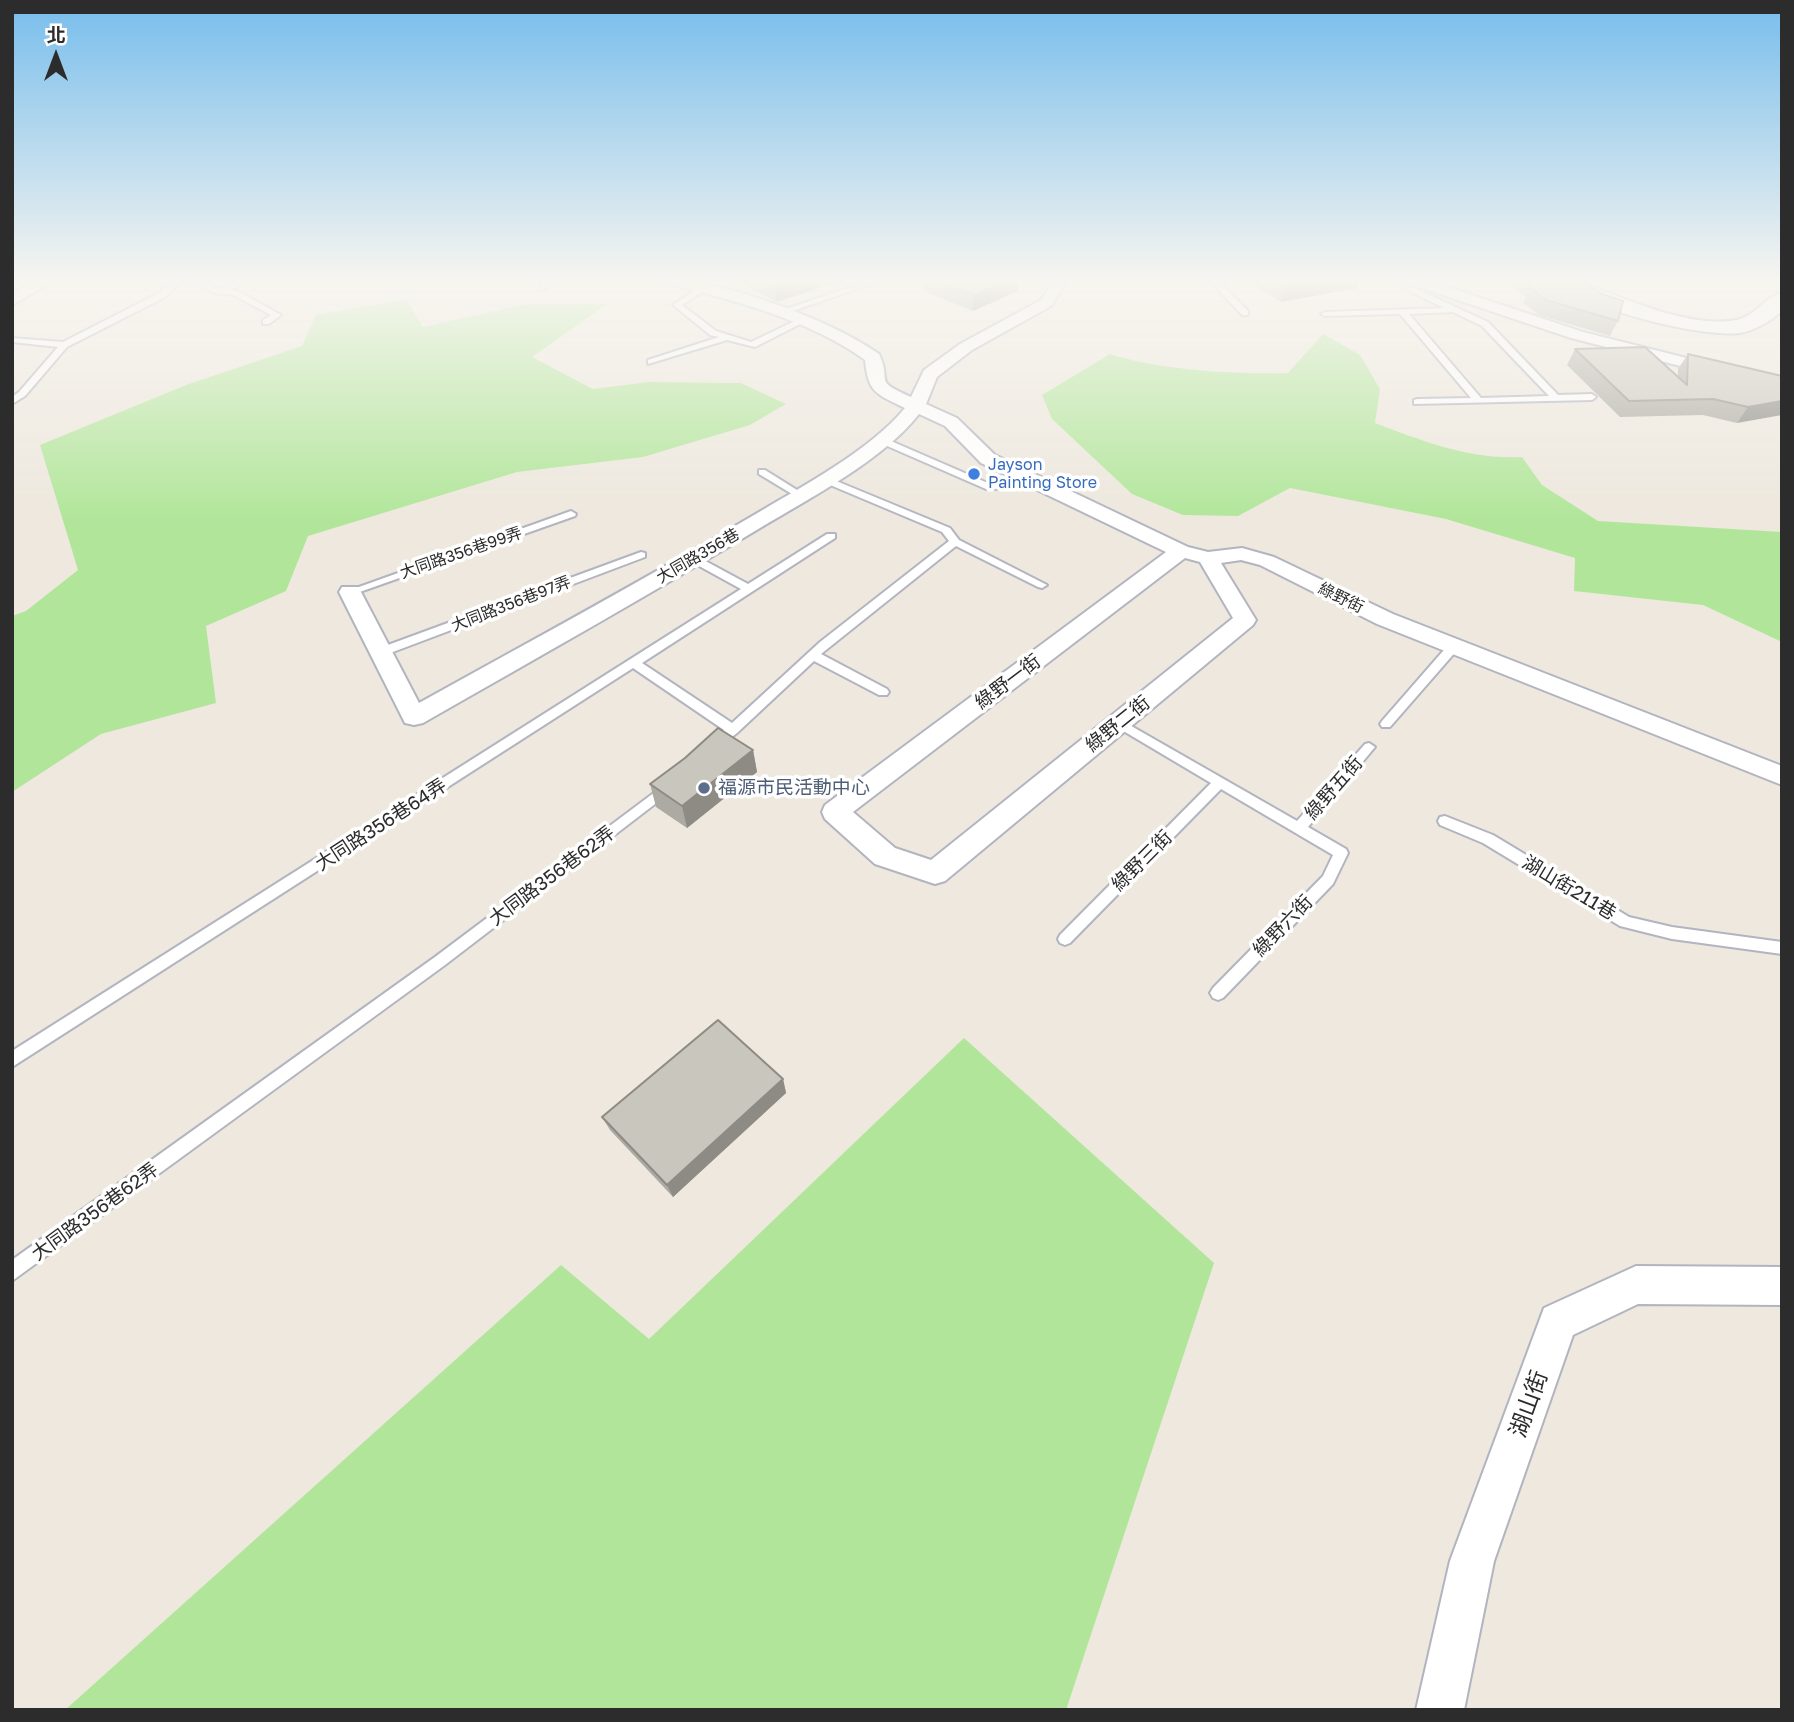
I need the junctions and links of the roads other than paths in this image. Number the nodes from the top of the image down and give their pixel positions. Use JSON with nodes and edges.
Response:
{"nodes":[{"id":1,"x":52,"y":359,"type":"edge"},
{"id":2,"x":659,"y":359,"type":"edge"},
{"id":3,"x":873,"y":359,"type":"edge"},
{"id":4,"x":949,"y":359,"type":"edge"},
{"id":5,"x":1443,"y":359,"type":"edge"},
{"id":6,"x":1519,"y":359,"type":"edge"},
{"id":7,"x":1673,"y":359,"type":"edge"},
{"id":8,"x":651,"y":362,"type":"dead end"},
{"id":9,"x":1782,"y":387,"type":"edge"},
{"id":10,"x":1592,"y":397,"type":"dead end"},
{"id":11,"x":1556,"y":398,"type":"junction"},
{"id":12,"x":1478,"y":400,"type":"junction"},
{"id":13,"x":12,"y":401,"type":"edge"},
{"id":14,"x":1417,"y":402,"type":"dead end"},
{"id":15,"x":917,"y":404,"type":"junction"},
{"id":16,"x":881,"y":440,"type":"junction"},
{"id":17,"x":762,"y":472,"type":"dead end"},
{"id":18,"x":826,"y":480,"type":"junction"},
{"id":19,"x":1039,"y":485,"type":"junction"},
{"id":20,"x":800,"y":495,"type":"junction"},
{"id":21,"x":571,"y":514,"type":"dead end"},
{"id":22,"x":831,"y":536,"type":"dead end"},
{"id":23,"x":955,"y":542,"type":"junction"},
{"id":24,"x":1181,"y":551,"type":"junction"},
{"id":25,"x":641,"y":555,"type":"dead end"},
{"id":26,"x":1208,"y":558,"type":"junction"},
{"id":27,"x":694,"y":559,"type":"junction"},
{"id":28,"x":1042,"y":585,"type":"dead end"},
{"id":29,"x":749,"y":589,"type":"junction"},
{"id":30,"x":350,"y":592,"type":"joint"},
{"id":31,"x":1454,"y":646,"type":"junction"},
{"id":32,"x":381,"y":652,"type":"junction"},
{"id":33,"x":813,"y":655,"type":"junction"},
{"id":34,"x":634,"y":663,"type":"junction"},
{"id":35,"x":883,"y":692,"type":"dead end"},
{"id":36,"x":1119,"y":723,"type":"junction"},
{"id":37,"x":1386,"y":724,"type":"dead end"},
{"id":38,"x":733,"y":730,"type":"junction"},
{"id":39,"x":1369,"y":747,"type":"dead end"},
{"id":40,"x":703,"y":758,"type":"edge"},
{"id":41,"x":683,"y":776,"type":"edge"},
{"id":42,"x":1782,"y":776,"type":"edge"},
{"id":43,"x":1220,"y":782,"type":"junction"},
{"id":44,"x":1445,"y":821,"type":"dead end"},
{"id":45,"x":1299,"y":828,"type":"junction"},
{"id":46,"x":935,"y":873,"type":"joint"},
{"id":47,"x":1065,"y":939,"type":"dead end"},
{"id":48,"x":1782,"y":948,"type":"edge"},
{"id":49,"x":1218,"y":993,"type":"dead end"},
{"id":50,"x":12,"y":1060,"type":"edge"},
{"id":51,"x":12,"y":1272,"type":"edge"},
{"id":52,"x":1782,"y":1286,"type":"edge"},
{"id":53,"x":1440,"y":1710,"type":"edge"}],
"edges":[{"from":1,"to":13,"type":"lane"},
{"from":2,"to":8,"type":"lane"},
{"from":3,"to":15,"type":"street","name":"綠野街"},
{"from":4,"to":15,"type":"street","name":"大同路356巷"},
{"from":5,"to":12,"type":"lane"},
{"from":6,"to":11,"type":"lane"},
{"from":7,"to":9,"type":"street"},
{"from":10,"to":11,"type":"lane"},
{"from":11,"to":12,"type":"lane"},
{"from":12,"to":14,"type":"lane"},
{"from":15,"to":16,"type":"street","name":"大同路356巷"},
{"from":15,"to":19,"type":"street","name":"綠野街"},
{"from":16,"to":18,"type":"street","name":"大同路356巷"},
{"from":16,"to":19,"type":"lane"},
{"from":17,"to":20,"type":"lane"},
{"from":18,"to":20,"type":"street","name":"大同路356巷"},
{"from":18,"to":23,"type":"lane"},
{"from":19,"to":24,"type":"street","name":"綠野街"},
{"from":20,"to":27,"type":"street","name":"大同路356巷"},
{"from":21,"to":30,"type":"lane","name":"大同路356巷99弄"},
{"from":22,"to":29,"type":"lane","name":"大同路356巷64弄"},
{"from":23,"to":28,"type":"lane"},
{"from":23,"to":33,"type":"lane"},
{"from":24,"to":26,"type":"street","name":"綠野街"},
{"from":24,"to":46,"type":"street","name":"綠野一街"},
{"from":25,"to":32,"type":"lane","name":"大同路356巷97弄"},
{"from":26,"to":31,"type":"street","name":"綠野街"},
{"from":26,"to":36,"type":"street","name":"綠野二街"},
{"from":27,"to":29,"type":"lane"},
{"from":27,"to":32,"type":"street","name":"大同路356巷"},
{"from":29,"to":34,"type":"lane","name":"大同路356巷64弄"},
{"from":30,"to":32,"type":"street","name":"大同路356巷"},
{"from":31,"to":37,"type":"lane"},
{"from":31,"to":42,"type":"street","name":"綠野街"},
{"from":33,"to":35,"type":"lane"},
{"from":33,"to":38,"type":"lane"},
{"from":34,"to":38,"type":"lane"},
{"from":34,"to":50,"type":"lane","name":"大同路356巷64弄"},
{"from":36,"to":43,"type":"lane"},
{"from":36,"to":46,"type":"street","name":"綠野二街"},
{"from":38,"to":40,"type":"lane"},
{"from":39,"to":45,"type":"lane","name":"綠野五街"},
{"from":41,"to":51,"type":"lane","name":"大同路356巷62弄"},
{"from":43,"to":45,"type":"lane"},
{"from":43,"to":47,"type":"lane","name":"綠野三街"},
{"from":44,"to":48,"type":"lane","name":"湖山街211巷"},
{"from":45,"to":49,"type":"lane","name":"綠野六街"},
{"from":52,"to":53,"type":"street","name":"湖山街"}]}
